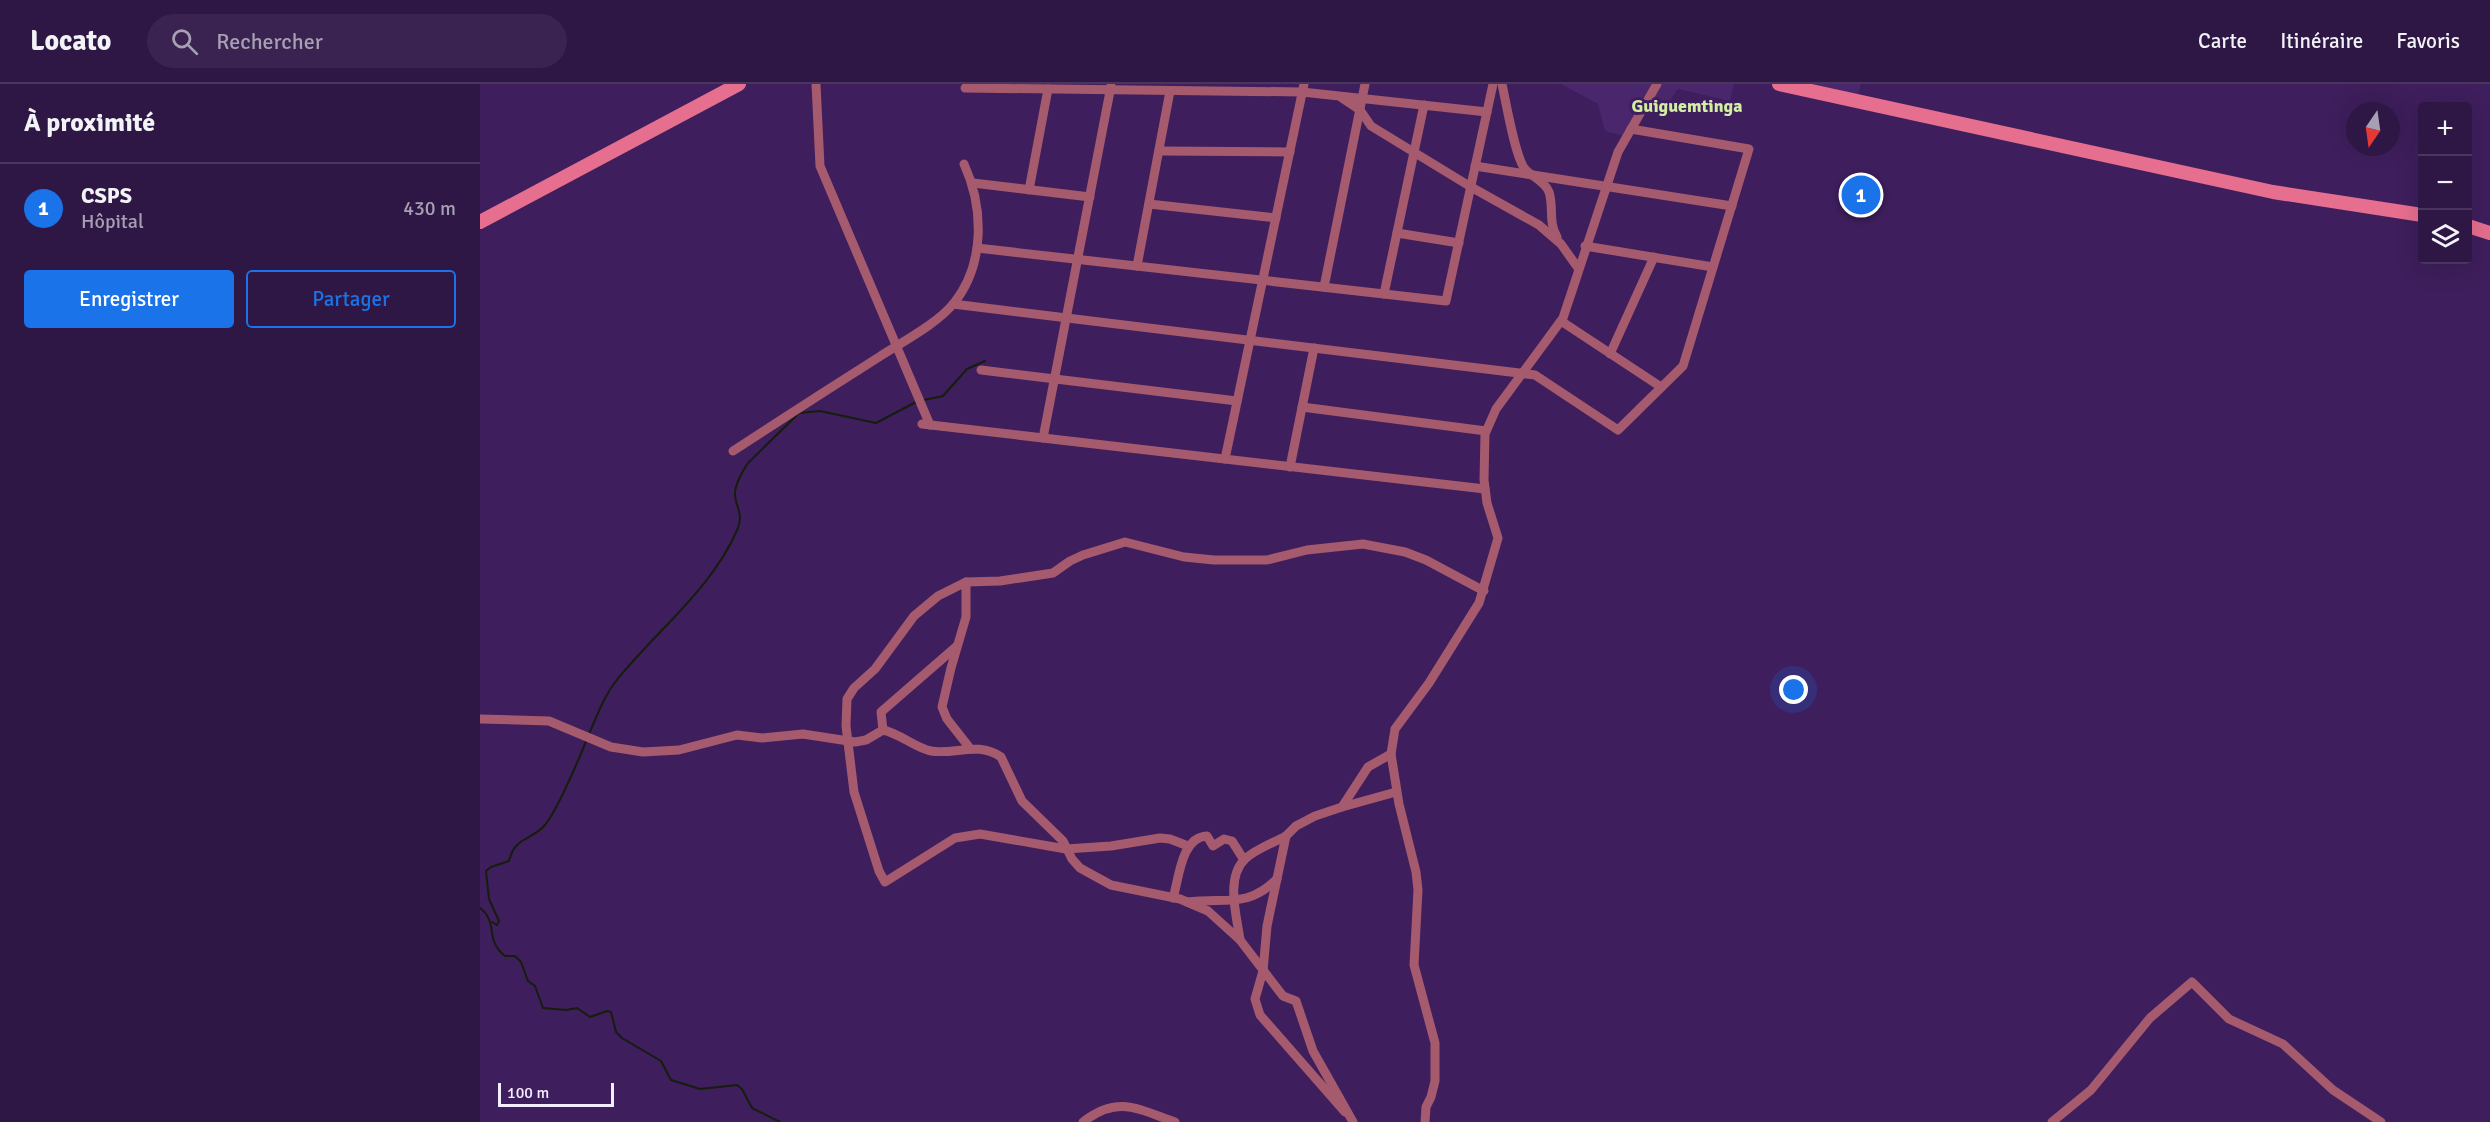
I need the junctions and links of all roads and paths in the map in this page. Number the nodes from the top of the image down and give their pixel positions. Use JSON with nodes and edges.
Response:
{"nodes":[{"id":1,"x":739,"y":84,"type":"edge"},
{"id":2,"x":816,"y":84,"type":"edge"},
{"id":3,"x":1365,"y":84,"type":"edge"},
{"id":4,"x":1493,"y":84,"type":"edge"},
{"id":5,"x":1502,"y":84,"type":"edge"},
{"id":6,"x":1657,"y":84,"type":"edge"},
{"id":7,"x":1779,"y":84,"type":"edge"},
{"id":8,"x":1111,"y":87,"type":"edge"},
{"id":9,"x":1304,"y":87,"type":"edge"},
{"id":10,"x":965,"y":88,"type":"dead end"},
{"id":11,"x":1048,"y":89,"type":"junction"},
{"id":12,"x":1170,"y":91,"type":"junction"},
{"id":13,"x":1334,"y":96,"type":"junction"},
{"id":14,"x":1362,"y":99,"type":"junction"},
{"id":15,"x":1424,"y":105,"type":"junction"},
{"id":16,"x":1360,"y":110,"type":"junction"},
{"id":17,"x":1487,"y":112,"type":"junction"},
{"id":18,"x":1631,"y":129,"type":"junction"},
{"id":19,"x":1159,"y":151,"type":"junction"},
{"id":20,"x":1290,"y":152,"type":"junction"},
{"id":21,"x":1414,"y":153,"type":"junction"},
{"id":22,"x":964,"y":164,"type":"dead end"},
{"id":23,"x":1475,"y":166,"type":"junction"},
{"id":24,"x":1536,"y":176,"type":"junction"},
{"id":25,"x":972,"y":183,"type":"junction"},
{"id":26,"x":1606,"y":187,"type":"junction"},
{"id":27,"x":1470,"y":188,"type":"junction"},
{"id":28,"x":1029,"y":190,"type":"junction"},
{"id":29,"x":1090,"y":196,"type":"junction"},
{"id":30,"x":1149,"y":204,"type":"junction"},
{"id":31,"x":1732,"y":206,"type":"junction"},
{"id":32,"x":2418,"y":213,"type":"edge"},
{"id":33,"x":1276,"y":218,"type":"junction"},
{"id":34,"x":480,"y":222,"type":"edge"},
{"id":35,"x":2472,"y":227,"type":"edge"},
{"id":36,"x":1397,"y":233,"type":"junction"},
{"id":37,"x":2490,"y":233,"type":"edge"},
{"id":38,"x":1458,"y":243,"type":"junction"},
{"id":39,"x":1561,"y":244,"type":"junction"},
{"id":40,"x":1585,"y":246,"type":"junction"},
{"id":41,"x":977,"y":248,"type":"junction"},
{"id":42,"x":1654,"y":257,"type":"junction"},
{"id":43,"x":1078,"y":260,"type":"junction"},
{"id":44,"x":1137,"y":266,"type":"junction"},
{"id":45,"x":1713,"y":267,"type":"junction"},
{"id":46,"x":1578,"y":268,"type":"junction"},
{"id":47,"x":1263,"y":280,"type":"junction"},
{"id":48,"x":1324,"y":287,"type":"junction"},
{"id":49,"x":1384,"y":294,"type":"junction"},
{"id":50,"x":953,"y":304,"type":"junction"},
{"id":51,"x":1066,"y":318,"type":"junction"},
{"id":52,"x":1561,"y":321,"type":"junction"},
{"id":53,"x":1250,"y":340,"type":"junction"},
{"id":54,"x":896,"y":346,"type":"junction"},
{"id":55,"x":1314,"y":348,"type":"junction"},
{"id":56,"x":1610,"y":354,"type":"junction"},
{"id":57,"x":981,"y":370,"type":"dead end"},
{"id":58,"x":1521,"y":373,"type":"junction"},
{"id":59,"x":1054,"y":379,"type":"junction"},
{"id":60,"x":1661,"y":387,"type":"junction"},
{"id":61,"x":1237,"y":401,"type":"junction"},
{"id":62,"x":1302,"y":407,"type":"junction"},
{"id":63,"x":1486,"y":431,"type":"junction"},
{"id":64,"x":1043,"y":438,"type":"junction"},
{"id":65,"x":733,"y":451,"type":"dead end"},
{"id":66,"x":1225,"y":459,"type":"junction"},
{"id":67,"x":1290,"y":467,"type":"junction"},
{"id":68,"x":1485,"y":489,"type":"junction"},
{"id":69,"x":966,"y":582,"type":"junction"},
{"id":70,"x":1484,"y":591,"type":"junction"},
{"id":71,"x":957,"y":646,"type":"junction"},
{"id":72,"x":480,"y":719,"type":"edge"},
{"id":73,"x":883,"y":730,"type":"junction"},
{"id":74,"x":848,"y":743,"type":"junction"},
{"id":75,"x":969,"y":747,"type":"junction"},
{"id":76,"x":1391,"y":754,"type":"junction"},
{"id":77,"x":1396,"y":792,"type":"junction"},
{"id":78,"x":1342,"y":807,"type":"junction"},
{"id":79,"x":1286,"y":836,"type":"junction"},
{"id":80,"x":1188,"y":846,"type":"junction"},
{"id":81,"x":1066,"y":849,"type":"junction"},
{"id":82,"x":1244,"y":860,"type":"junction"},
{"id":83,"x":1277,"y":879,"type":"junction"},
{"id":84,"x":1173,"y":898,"type":"junction"},
{"id":85,"x":1234,"y":900,"type":"junction"},
{"id":86,"x":1186,"y":902,"type":"junction"},
{"id":87,"x":1240,"y":940,"type":"junction"},
{"id":88,"x":1263,"y":971,"type":"junction"},
{"id":89,"x":1352,"y":1120,"type":"edge"},
{"id":90,"x":1083,"y":1122,"type":"edge"},
{"id":91,"x":1175,"y":1122,"type":"edge"},
{"id":92,"x":1425,"y":1122,"type":"edge"},
{"id":93,"x":2052,"y":1122,"type":"edge"},
{"id":94,"x":2381,"y":1122,"type":"edge"}],
"edges":[{"from":1,"to":34,"type":"street"},
{"from":2,"to":54,"type":"street"},
{"from":3,"to":14,"type":"street"},
{"from":4,"to":17,"type":"street"},
{"from":5,"to":24,"type":"street"},
{"from":6,"to":18,"type":"street"},
{"from":7,"to":32,"type":"street"},
{"from":8,"to":11,"type":"street"},
{"from":8,"to":12,"type":"street"},
{"from":8,"to":29,"type":"street"},
{"from":9,"to":12,"type":"street"},
{"from":9,"to":13,"type":"street"},
{"from":9,"to":20,"type":"street"},
{"from":10,"to":11,"type":"street"},
{"from":11,"to":28,"type":"street"},
{"from":12,"to":19,"type":"street"},
{"from":13,"to":14,"type":"street"},
{"from":13,"to":16,"type":"street"},
{"from":14,"to":15,"type":"street"},
{"from":14,"to":16,"type":"street"},
{"from":15,"to":17,"type":"street"},
{"from":15,"to":21,"type":"street"},
{"from":16,"to":21,"type":"street"},
{"from":16,"to":48,"type":"street"},
{"from":17,"to":23,"type":"street"},
{"from":18,"to":26,"type":"street"},
{"from":18,"to":31,"type":"street"},
{"from":19,"to":20,"type":"street"},
{"from":19,"to":30,"type":"street"},
{"from":20,"to":33,"type":"street"},
{"from":21,"to":27,"type":"street"},
{"from":21,"to":36,"type":"street"},
{"from":22,"to":25,"type":"street"},
{"from":23,"to":24,"type":"street"},
{"from":23,"to":27,"type":"street"},
{"from":24,"to":26,"type":"street"},
{"from":24,"to":39,"type":"street"},
{"from":25,"to":28,"type":"street"},
{"from":25,"to":41,"type":"street"},
{"from":26,"to":31,"type":"street"},
{"from":26,"to":40,"type":"street"},
{"from":27,"to":38,"type":"street"},
{"from":27,"to":39,"type":"street"},
{"from":28,"to":29,"type":"street"},
{"from":29,"to":43,"type":"street"},
{"from":30,"to":33,"type":"street"},
{"from":30,"to":44,"type":"street"},
{"from":31,"to":45,"type":"street"},
{"from":33,"to":47,"type":"street"},
{"from":35,"to":37,"type":"street"},
{"from":36,"to":38,"type":"street"},
{"from":36,"to":49,"type":"street"},
{"from":38,"to":49,"type":"street"},
{"from":39,"to":46,"type":"street"},
{"from":40,"to":42,"type":"street"},
{"from":40,"to":46,"type":"street"},
{"from":41,"to":43,"type":"street"},
{"from":41,"to":50,"type":"street"},
{"from":42,"to":45,"type":"street"},
{"from":42,"to":56,"type":"street"},
{"from":43,"to":44,"type":"street"},
{"from":43,"to":51,"type":"street"},
{"from":44,"to":47,"type":"street"},
{"from":45,"to":60,"type":"street"},
{"from":46,"to":52,"type":"street"},
{"from":47,"to":48,"type":"street"},
{"from":47,"to":53,"type":"street"},
{"from":48,"to":49,"type":"street"},
{"from":50,"to":51,"type":"street"},
{"from":50,"to":54,"type":"street"},
{"from":51,"to":53,"type":"street"},
{"from":51,"to":59,"type":"street"},
{"from":52,"to":56,"type":"street"},
{"from":52,"to":58,"type":"street"},
{"from":53,"to":55,"type":"street"},
{"from":53,"to":61,"type":"street"},
{"from":54,"to":64,"type":"street"},
{"from":54,"to":65,"type":"street"},
{"from":55,"to":58,"type":"street"},
{"from":55,"to":62,"type":"street"},
{"from":56,"to":60,"type":"street"},
{"from":57,"to":59,"type":"street"},
{"from":58,"to":60,"type":"street"},
{"from":58,"to":63,"type":"street"},
{"from":59,"to":61,"type":"street"},
{"from":59,"to":64,"type":"street"},
{"from":61,"to":66,"type":"street"},
{"from":62,"to":63,"type":"street"},
{"from":62,"to":67,"type":"street"},
{"from":63,"to":68,"type":"street"},
{"from":64,"to":66,"type":"street"},
{"from":66,"to":67,"type":"street"},
{"from":67,"to":68,"type":"street"},
{"from":68,"to":70,"type":"street"},
{"from":69,"to":70,"type":"street"},
{"from":69,"to":71,"type":"street"},
{"from":69,"to":74,"type":"street"},
{"from":70,"to":76,"type":"street"},
{"from":71,"to":73,"type":"street"},
{"from":71,"to":75,"type":"street"},
{"from":72,"to":74,"type":"street"},
{"from":73,"to":74,"type":"street"},
{"from":73,"to":75,"type":"street"},
{"from":74,"to":81,"type":"street"},
{"from":75,"to":81,"type":"street"},
{"from":76,"to":77,"type":"street"},
{"from":76,"to":78,"type":"street"},
{"from":77,"to":78,"type":"street"},
{"from":77,"to":92,"type":"street"},
{"from":78,"to":79,"type":"street"},
{"from":79,"to":82,"type":"street"},
{"from":79,"to":83,"type":"street"},
{"from":80,"to":81,"type":"street"},
{"from":80,"to":82,"type":"street"},
{"from":80,"to":84,"type":"street"},
{"from":81,"to":84,"type":"street"},
{"from":82,"to":85,"type":"street"},
{"from":83,"to":85,"type":"street"},
{"from":83,"to":88,"type":"street"},
{"from":84,"to":86,"type":"street"},
{"from":85,"to":86,"type":"street"},
{"from":85,"to":87,"type":"street"},
{"from":86,"to":87,"type":"street"},
{"from":87,"to":88,"type":"street"},
{"from":88,"to":89,"type":"street"},
{"from":88,"to":89,"type":"street"},
{"from":90,"to":91,"type":"street"},
{"from":93,"to":94,"type":"street"}]}
